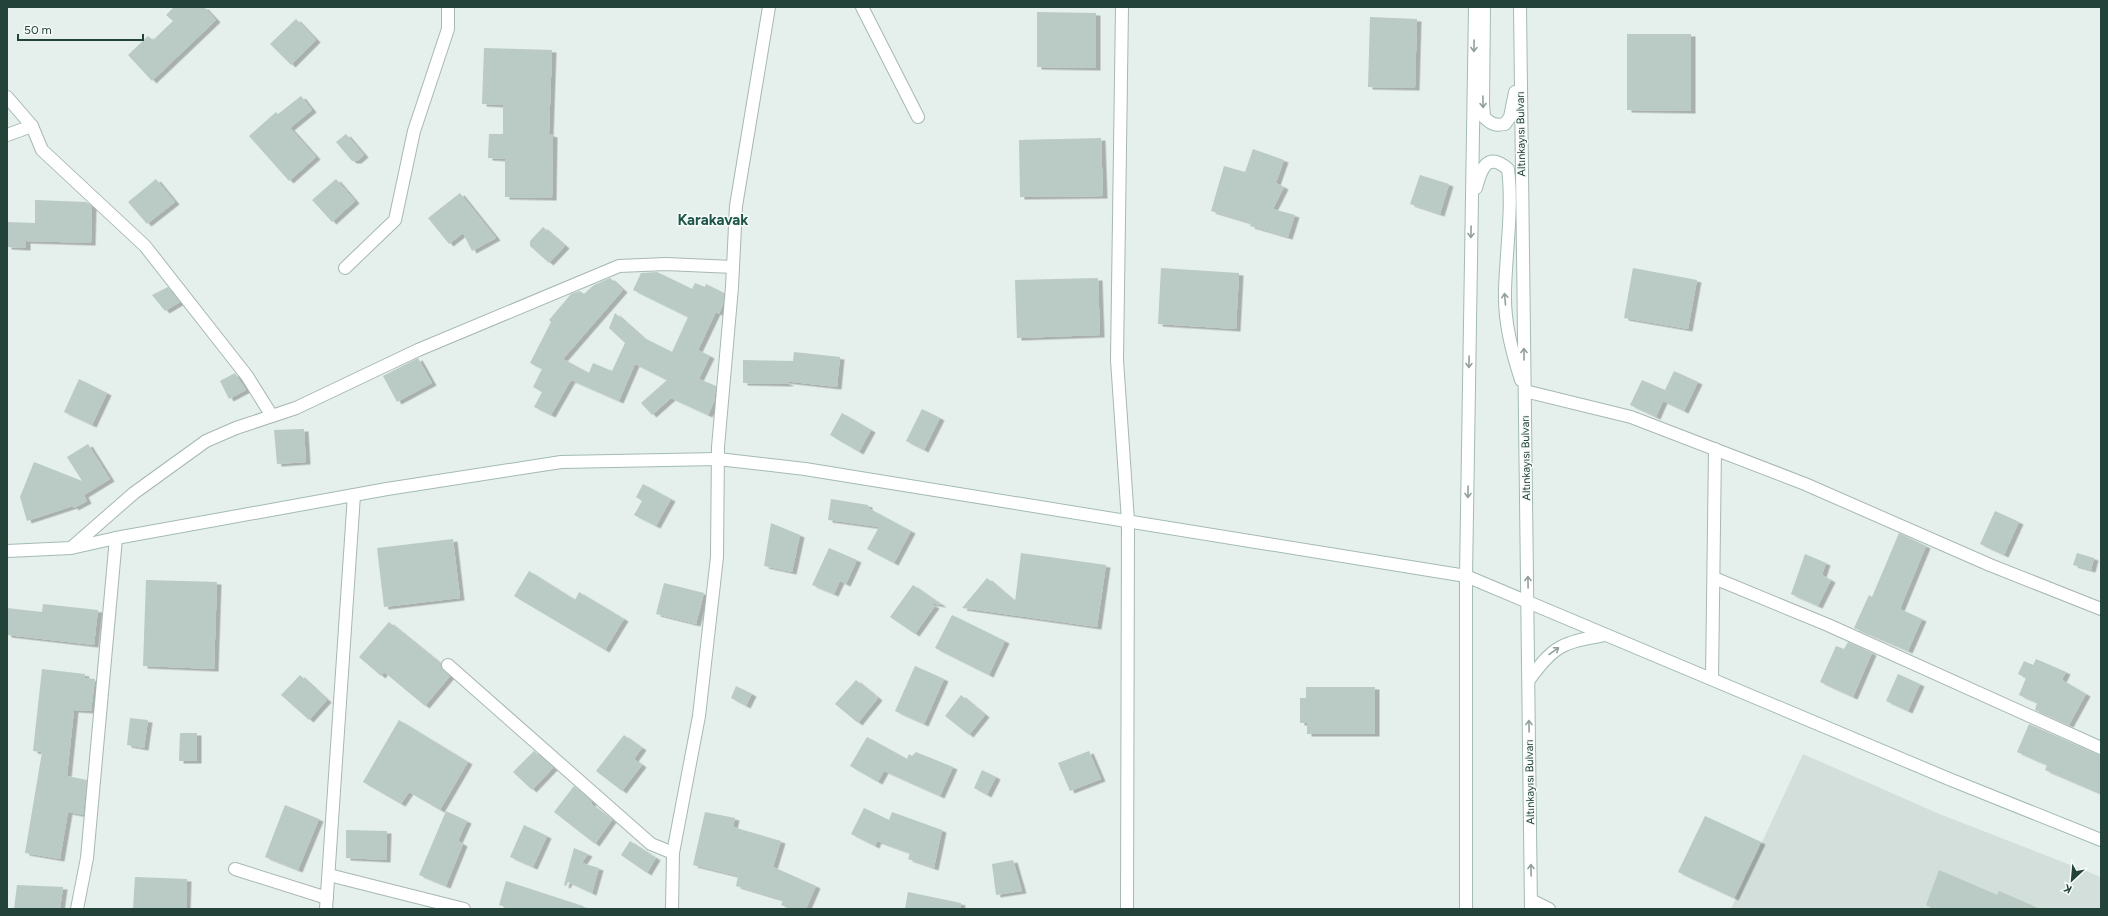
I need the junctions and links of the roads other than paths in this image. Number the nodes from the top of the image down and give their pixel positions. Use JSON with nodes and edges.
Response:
{"nodes":[{"id":1,"x":448,"y":7,"type":"edge"},
{"id":2,"x":770,"y":7,"type":"edge"},
{"id":3,"x":862,"y":7,"type":"edge"},
{"id":4,"x":1122,"y":7,"type":"edge"},
{"id":5,"x":1475,"y":7,"type":"edge"},
{"id":6,"x":1484,"y":7,"type":"edge"},
{"id":7,"x":1520,"y":7,"type":"edge"},
{"id":8,"x":1520,"y":45,"type":"junction"},
{"id":9,"x":7,"y":97,"type":"edge"},
{"id":10,"x":918,"y":117,"type":"dead end"},
{"id":11,"x":32,"y":126,"type":"junction"},
{"id":12,"x":7,"y":135,"type":"edge"},
{"id":13,"x":1472,"y":207,"type":"junction"},
{"id":14,"x":733,"y":267,"type":"junction"},
{"id":15,"x":345,"y":268,"type":"dead end"},
{"id":16,"x":1525,"y":391,"type":"junction"},
{"id":17,"x":272,"y":416,"type":"junction"},
{"id":18,"x":1716,"y":450,"type":"junction"},
{"id":19,"x":718,"y":459,"type":"junction"},
{"id":20,"x":354,"y":495,"type":"junction"},
{"id":21,"x":1128,"y":521,"type":"junction"},
{"id":22,"x":116,"y":538,"type":"junction"},
{"id":23,"x":71,"y":548,"type":"junction"},
{"id":24,"x":7,"y":551,"type":"edge"},
{"id":25,"x":1466,"y":576,"type":"junction"},
{"id":26,"x":1714,"y":578,"type":"junction"},
{"id":27,"x":1528,"y":604,"type":"junction"},
{"id":28,"x":2101,"y":609,"type":"edge"},
{"id":29,"x":1604,"y":635,"type":"junction"},
{"id":30,"x":448,"y":665,"type":"dead end"},
{"id":31,"x":1712,"y":679,"type":"junction"},
{"id":32,"x":1529,"y":680,"type":"junction"},
{"id":33,"x":2101,"y":748,"type":"edge"},
{"id":34,"x":2101,"y":840,"type":"edge"},
{"id":35,"x":673,"y":853,"type":"junction"},
{"id":36,"x":235,"y":869,"type":"dead end"},
{"id":37,"x":329,"y":875,"type":"junction"},
{"id":38,"x":1466,"y":894,"type":"junction"},
{"id":39,"x":327,"y":904,"type":"edge"},
{"id":40,"x":1531,"y":904,"type":"edge"},
{"id":41,"x":76,"y":909,"type":"edge"},
{"id":42,"x":464,"y":909,"type":"edge"},
{"id":43,"x":672,"y":909,"type":"edge"},
{"id":44,"x":1126,"y":909,"type":"edge"},
{"id":45,"x":1466,"y":909,"type":"edge"},
{"id":46,"x":1469,"y":909,"type":"edge"},
{"id":47,"x":1549,"y":909,"type":"edge"}],
"edges":[{"from":1,"to":15,"type":"street"},
{"from":2,"to":14,"type":"street"},
{"from":3,"to":10,"type":"street"},
{"from":4,"to":21,"type":"street"},
{"from":5,"to":13,"type":"street","one_way":true},
{"from":6,"to":8,"type":"street","one_way":true},
{"from":7,"to":8,"type":"street","name":"Altınkayısı Bulvarı"},
{"from":16,"to":8,"type":"street","name":"Altınkayısı Bulvarı","one_way":true},
{"from":9,"to":11,"type":"street"},
{"from":11,"to":12,"type":"street"},
{"from":11,"to":17,"type":"street"},
{"from":16,"to":13,"type":"street","one_way":true},
{"from":13,"to":25,"type":"street","one_way":true},
{"from":14,"to":17,"type":"street"},
{"from":14,"to":19,"type":"street"},
{"from":16,"to":18,"type":"street"},
{"from":27,"to":16,"type":"street","name":"Altınkayısı Bulvarı","one_way":true},
{"from":17,"to":23,"type":"street"},
{"from":18,"to":26,"type":"street"},
{"from":18,"to":28,"type":"street"},
{"from":19,"to":20,"type":"street"},
{"from":19,"to":21,"type":"street"},
{"from":19,"to":35,"type":"street"},
{"from":20,"to":22,"type":"street"},
{"from":20,"to":37,"type":"street"},
{"from":21,"to":25,"type":"street"},
{"from":21,"to":44,"type":"street"},
{"from":22,"to":23,"type":"street"},
{"from":22,"to":41,"type":"street"},
{"from":23,"to":24,"type":"street"},
{"from":25,"to":27,"type":"street"},
{"from":25,"to":38,"type":"street"},
{"from":26,"to":31,"type":"street"},
{"from":26,"to":33,"type":"street"},
{"from":27,"to":29,"type":"street"},
{"from":27,"to":32,"type":"street","name":"Altınkayısı Bulvarı"},
{"from":29,"to":31,"type":"street"},
{"from":32,"to":29,"type":"street","one_way":true},
{"from":30,"to":35,"type":"street"},
{"from":31,"to":34,"type":"street"},
{"from":40,"to":32,"type":"street","name":"Altınkayısı Bulvarı","one_way":true},
{"from":35,"to":43,"type":"street"},
{"from":36,"to":39,"type":"street"},
{"from":37,"to":39,"type":"street"},
{"from":37,"to":42,"type":"street"},
{"from":38,"to":45,"type":"street"},
{"from":38,"to":46,"type":"street"},
{"from":40,"to":47,"type":"street"}]}
